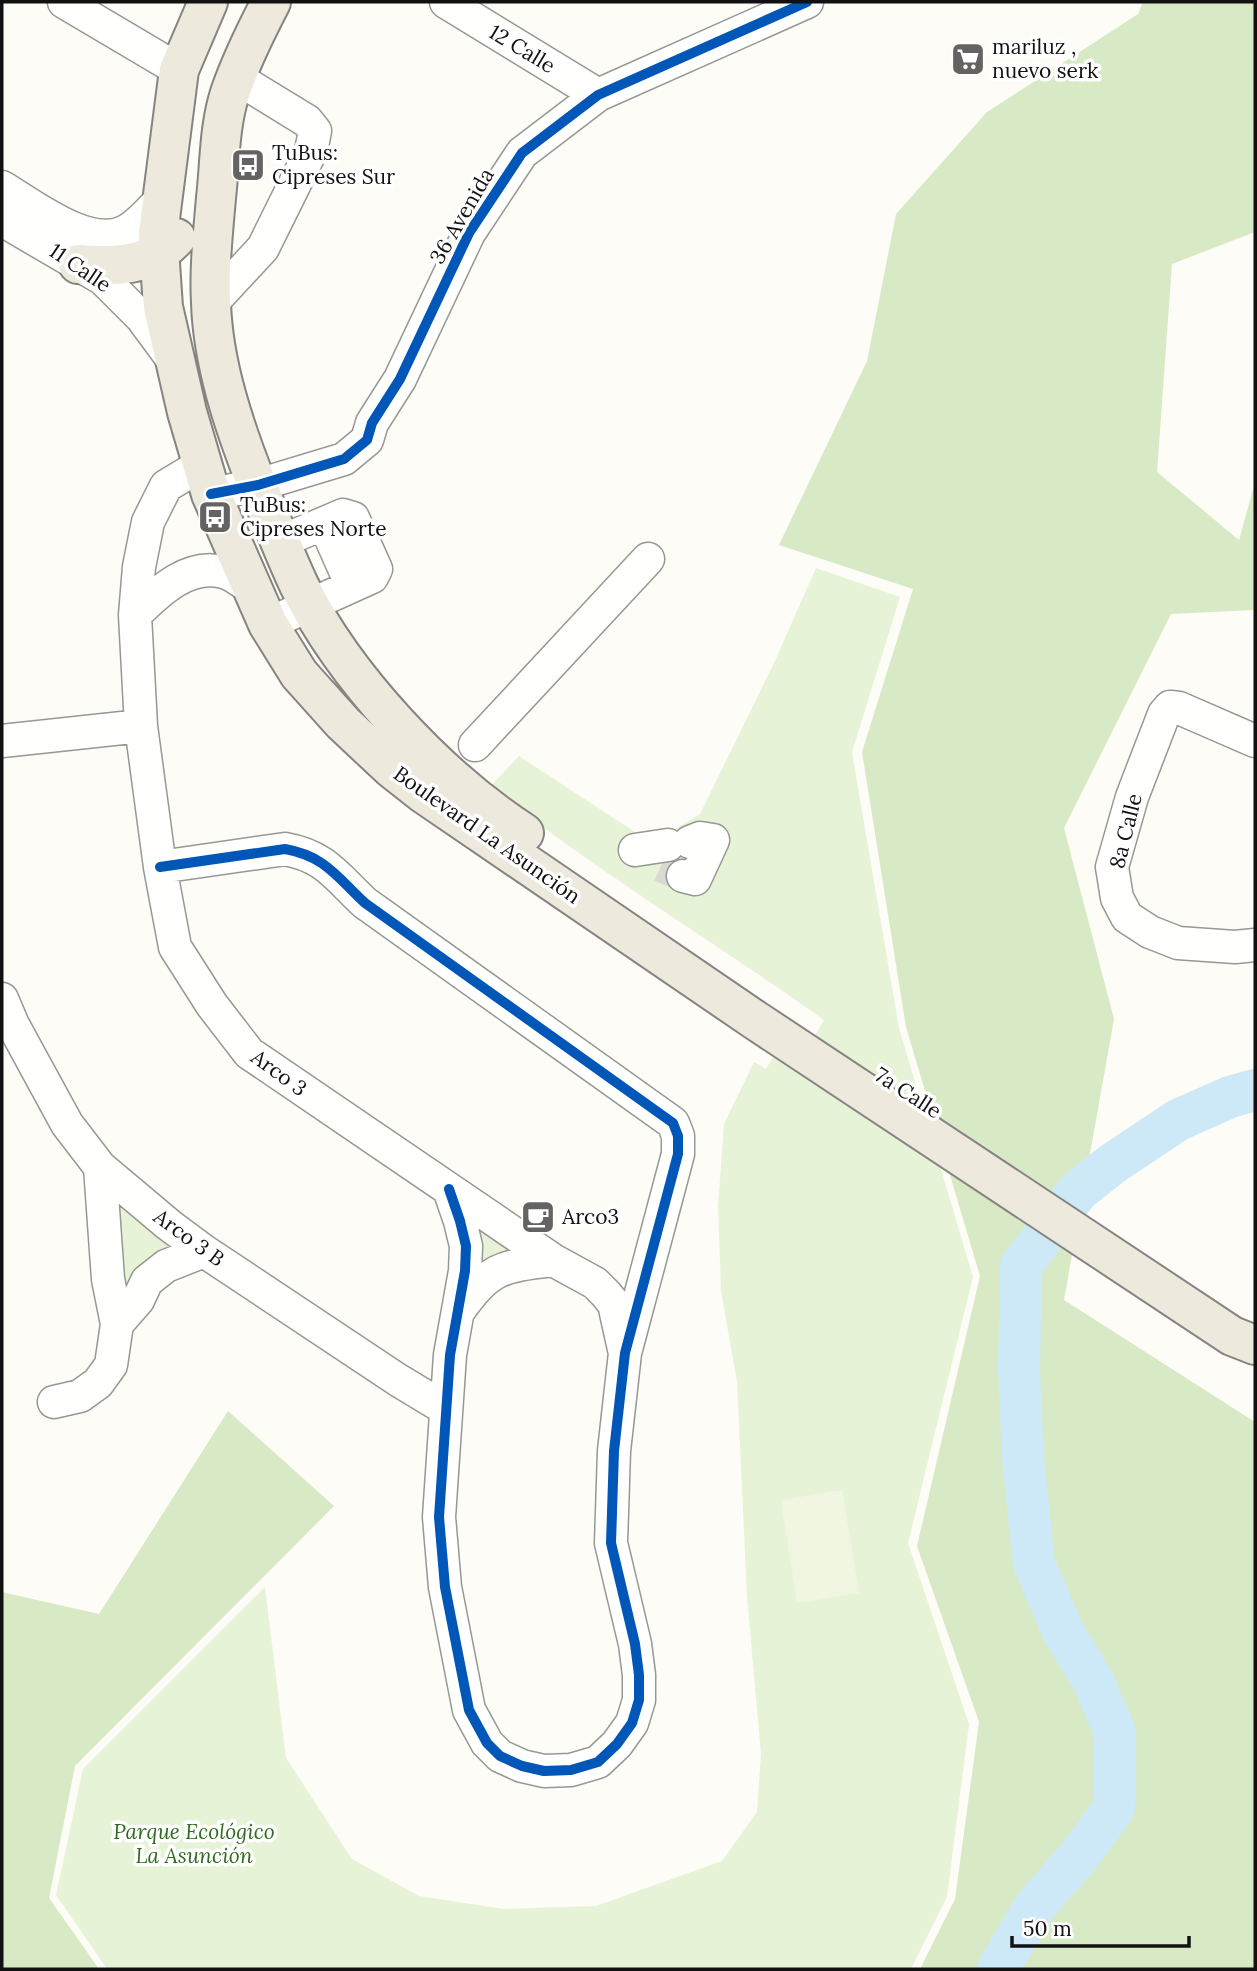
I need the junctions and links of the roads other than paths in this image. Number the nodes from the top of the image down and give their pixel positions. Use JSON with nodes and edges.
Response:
{"nodes":[{"id":1,"x":64,"y":2,"type":"edge"},
{"id":2,"x":208,"y":2,"type":"edge"},
{"id":3,"x":271,"y":2,"type":"edge"},
{"id":4,"x":446,"y":2,"type":"edge"},
{"id":5,"x":807,"y":2,"type":"edge"},
{"id":6,"x":179,"y":70,"type":"junction"},
{"id":7,"x":237,"y":78,"type":"junction"},
{"id":8,"x":598,"y":95,"type":"junction"},
{"id":9,"x":222,"y":134,"type":"junction"},
{"id":10,"x":2,"y":187,"type":"edge"},
{"id":11,"x":161,"y":200,"type":"junction"},
{"id":12,"x":2,"y":220,"type":"edge"},
{"id":13,"x":158,"y":253,"type":"junction"},
{"id":14,"x":78,"y":264,"type":"junction"},
{"id":15,"x":211,"y":304,"type":"junction"},
{"id":16,"x":174,"y":361,"type":"junction"},
{"id":17,"x":206,"y":480,"type":"junction"},
{"id":18,"x":258,"y":485,"type":"junction"},
{"id":19,"x":280,"y":542,"type":"junction"},
{"id":20,"x":648,"y":559,"type":"dead end"},
{"id":21,"x":251,"y":588,"type":"junction"},
{"id":22,"x":311,"y":606,"type":"junction"},
{"id":23,"x":135,"y":615,"type":"junction"},
{"id":24,"x":268,"y":624,"type":"junction"},
{"id":25,"x":299,"y":674,"type":"junction"},
{"id":26,"x":364,"y":688,"type":"junction"},
{"id":27,"x":141,"y":726,"type":"junction"},
{"id":28,"x":2,"y":741,"type":"edge"},
{"id":29,"x":1255,"y":741,"type":"edge"},
{"id":30,"x":475,"y":744,"type":"dead end"},
{"id":31,"x":635,"y":850,"type":"dead end"},
{"id":32,"x":561,"y":857,"type":"joint"},
{"id":33,"x":160,"y":867,"type":"junction"},
{"id":34,"x":683,"y":876,"type":"dead end"},
{"id":35,"x":1255,"y":945,"type":"edge"},
{"id":36,"x":2,"y":999,"type":"edge"},
{"id":37,"x":762,"y":1010,"type":"junction"},
{"id":38,"x":100,"y":1167,"type":"junction"},
{"id":39,"x":449,"y":1189,"type":"junction"},
{"id":40,"x":204,"y":1251,"type":"junction"},
{"id":41,"x":650,"y":1259,"type":"junction"},
{"id":42,"x":553,"y":1260,"type":"junction"},
{"id":43,"x":595,"y":1283,"type":"junction"},
{"id":44,"x":457,"y":1314,"type":"junction"},
{"id":45,"x":117,"y":1324,"type":"junction"},
{"id":46,"x":1247,"y":1331,"type":"edge"},
{"id":47,"x":625,"y":1353,"type":"junction"},
{"id":48,"x":54,"y":1402,"type":"dead end"},
{"id":49,"x":446,"y":1409,"type":"junction"}],
"edges":[{"from":1,"to":6,"type":"street"},
{"from":2,"to":6,"type":"main road","name":"Boulevard La Asunción"},
{"from":3,"to":7,"type":"main road","name":"Boulevard La Asunción"},
{"from":4,"to":8,"type":"street","name":"12 Calle"},
{"from":5,"to":8,"type":"street","name":"36 Avenida"},
{"from":6,"to":11,"type":"main road","name":"Boulevard La Asunción"},
{"from":7,"to":9,"type":"main road","name":"Boulevard La Asunción"},
{"from":7,"to":15,"type":"street"},
{"from":8,"to":18,"type":"street","name":"36 Avenida"},
{"from":9,"to":13,"type":"main road"},
{"from":9,"to":15,"type":"main road","name":"Boulevard La Asunción"},
{"from":10,"to":11,"type":"street","name":"11 Calle"},
{"from":11,"to":13,"type":"main road","name":"Boulevard La Asunción"},
{"from":12,"to":14,"type":"street","name":"11 Calle"},
{"from":13,"to":14,"type":"main road"},
{"from":13,"to":16,"type":"main road","name":"Boulevard La Asunción"},
{"from":14,"to":16,"type":"street","name":"11 Calle"},
{"from":15,"to":18,"type":"main road","name":"Boulevard La Asunción"},
{"from":16,"to":17,"type":"main road","name":"Boulevard La Asunción"},
{"from":17,"to":18,"type":"street"},
{"from":17,"to":21,"type":"main road","name":"Boulevard La Asunción"},
{"from":17,"to":23,"type":"street","name":"Arco 3"},
{"from":18,"to":19,"type":"main road","name":"Boulevard La Asunción"},
{"from":19,"to":22,"type":"main road","name":"Boulevard La Asunción"},
{"from":19,"to":22,"type":"street"},
{"from":20,"to":30,"type":"street"},
{"from":21,"to":23,"type":"street"},
{"from":21,"to":24,"type":"main road","name":"Boulevard La Asunción"},
{"from":22,"to":24,"type":"street"},
{"from":22,"to":26,"type":"main road","name":"Boulevard La Asunción"},
{"from":23,"to":27,"type":"street","name":"Arco 3"},
{"from":24,"to":25,"type":"main road","name":"Boulevard La Asunción"},
{"from":25,"to":26,"type":"main road"},
{"from":25,"to":37,"type":"main road","name":"Boulevard La Asunción"},
{"from":26,"to":32,"type":"main road","name":"Boulevard La Asunción"},
{"from":27,"to":28,"type":"street"},
{"from":27,"to":33,"type":"street","name":"Arco 3"},
{"from":29,"to":35,"type":"street","name":"8a Calle"},
{"from":31,"to":34,"type":"street"},
{"from":32,"to":37,"type":"main road","name":"7a Calle"},
{"from":33,"to":39,"type":"street","name":"Arco 3"},
{"from":33,"to":41,"type":"street"},
{"from":36,"to":38,"type":"street","name":"Arco 3 B"},
{"from":37,"to":46,"type":"main road","name":"7a Calle"},
{"from":38,"to":40,"type":"street","name":"Arco 3 B"},
{"from":38,"to":45,"type":"street"},
{"from":39,"to":42,"type":"street","name":"Arco 3"},
{"from":39,"to":44,"type":"street"},
{"from":40,"to":45,"type":"street"},
{"from":40,"to":49,"type":"street","name":"Arco 3 B"},
{"from":41,"to":43,"type":"street"},
{"from":41,"to":47,"type":"street"},
{"from":42,"to":43,"type":"street","name":"Arco 3"},
{"from":42,"to":44,"type":"street"},
{"from":43,"to":47,"type":"street","name":"Arco 3"},
{"from":44,"to":49,"type":"street"},
{"from":45,"to":48,"type":"street"},
{"from":47,"to":49,"type":"street"}]}
